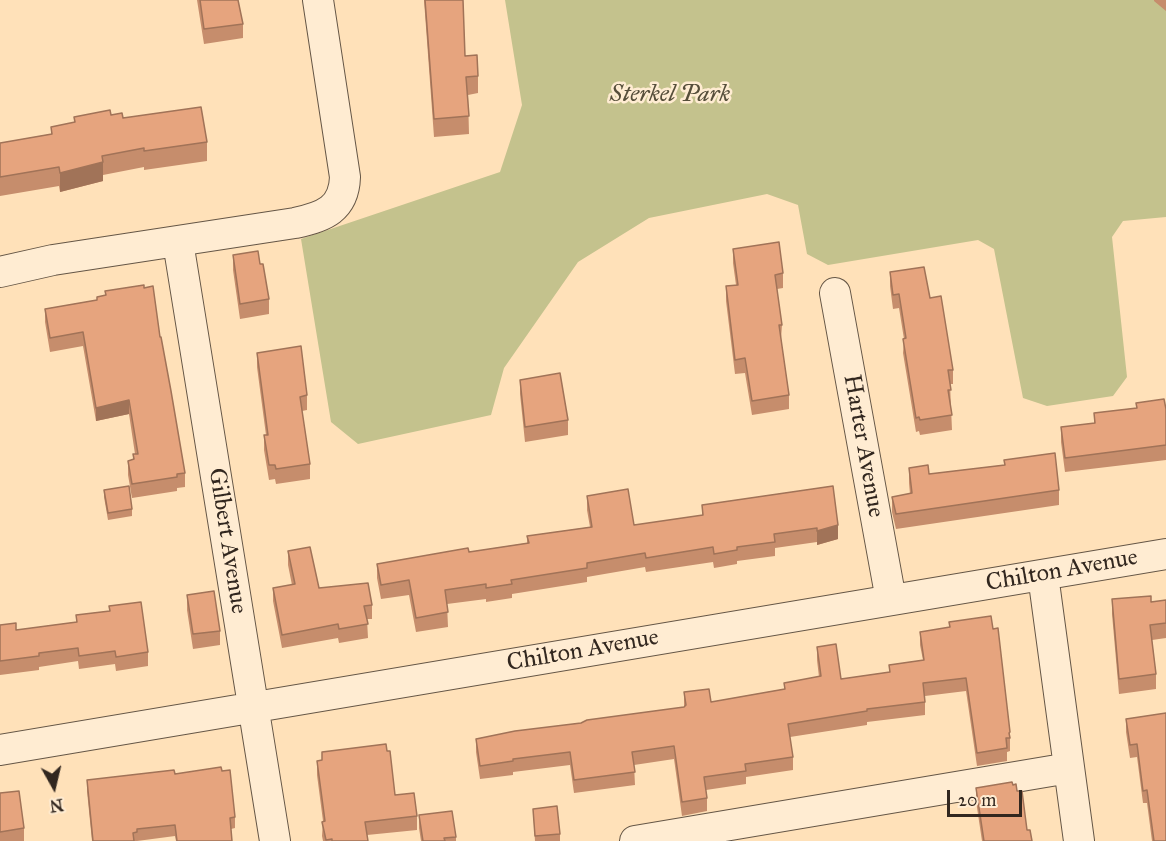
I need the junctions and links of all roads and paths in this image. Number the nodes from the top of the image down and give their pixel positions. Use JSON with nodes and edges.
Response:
{"nodes":[{"id":1,"x":318,"y":0,"type":"edge"},
{"id":2,"x":178,"y":242,"type":"junction"},
{"id":3,"x":0,"y":272,"type":"edge"},
{"id":4,"x":835,"y":293,"type":"dead end"},
{"id":5,"x":1166,"y":554,"type":"edge"},
{"id":6,"x":1043,"y":575,"type":"junction"},
{"id":7,"x":891,"y":600,"type":"junction"},
{"id":8,"x":254,"y":707,"type":"junction"},
{"id":9,"x":0,"y":750,"type":"edge"},
{"id":10,"x":1069,"y":768,"type":"junction"},
{"id":11,"x":275,"y":841,"type":"edge"},
{"id":12,"x":635,"y":841,"type":"edge"},
{"id":13,"x":1079,"y":841,"type":"edge"}],
"edges":[{"from":1,"to":2,"type":"street"},
{"from":2,"to":3,"type":"street"},
{"from":2,"to":8,"type":"street","name":"Gilbert Avenue"},
{"from":4,"to":7,"type":"street","name":"Harter Avenue"},
{"from":5,"to":6,"type":"street","name":"Chilton Avenue"},
{"from":6,"to":7,"type":"street","name":"Chilton Avenue"},
{"from":6,"to":10,"type":"street"},
{"from":7,"to":8,"type":"street","name":"Chilton Avenue"},
{"from":8,"to":9,"type":"street","name":"Chilton Avenue"},
{"from":8,"to":11,"type":"street","name":"Gilbert Avenue"},
{"from":10,"to":12,"type":"street"},
{"from":10,"to":13,"type":"street"}]}
